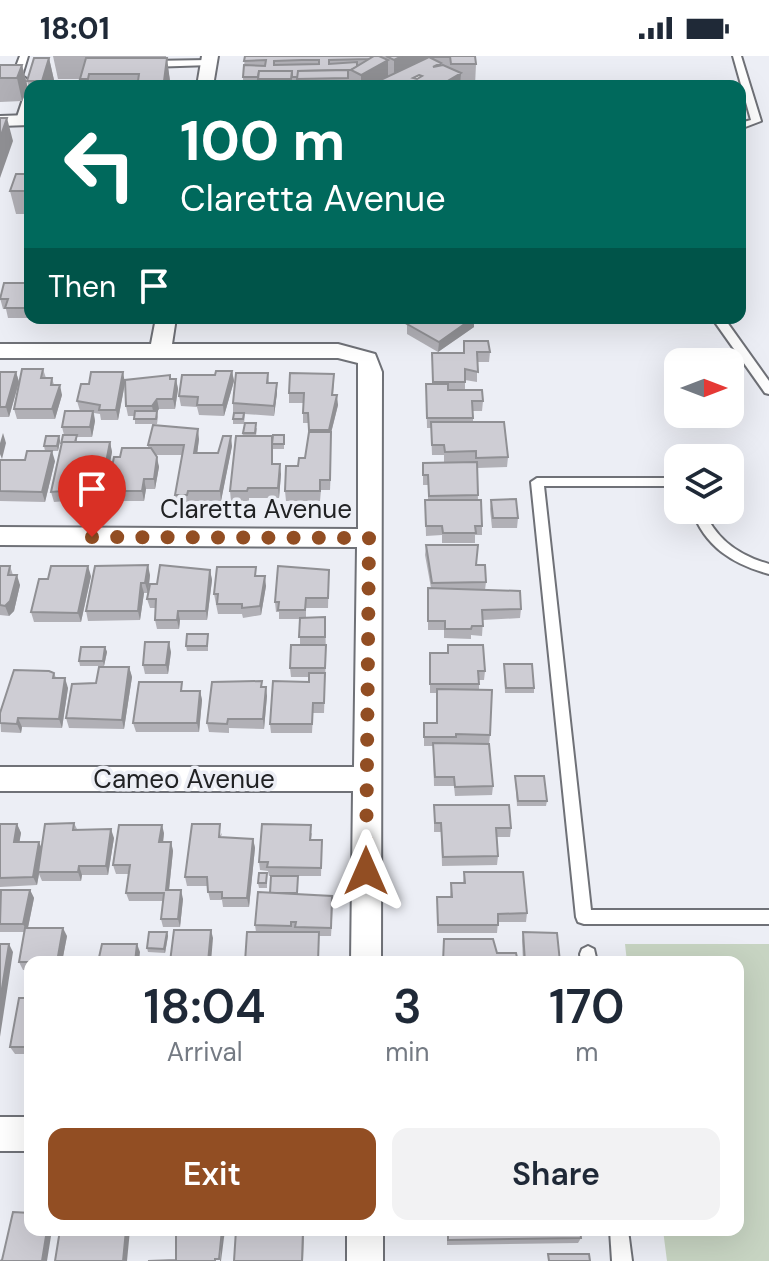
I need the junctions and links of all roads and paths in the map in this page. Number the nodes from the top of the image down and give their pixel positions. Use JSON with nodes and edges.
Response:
{"nodes":[{"id":1,"x":24,"y":56,"type":"edge"},
{"id":2,"x":737,"y":56,"type":"edge"},
{"id":3,"x":209,"y":60,"type":"edge"},
{"id":4,"x":132,"y":64,"type":"edge"},
{"id":5,"x":453,"y":71,"type":"edge"},
{"id":6,"x":206,"y":80,"type":"edge"},
{"id":7,"x":412,"y":80,"type":"edge"},
{"id":8,"x":744,"y":80,"type":"edge"},
{"id":9,"x":24,"y":81,"type":"edge"},
{"id":10,"x":746,"y":87,"type":"edge"},
{"id":11,"x":24,"y":120,"type":"edge"},
{"id":12,"x":0,"y":121,"type":"edge"},
{"id":13,"x":746,"y":124,"type":"edge"},
{"id":14,"x":165,"y":324,"type":"edge"},
{"id":15,"x":722,"y":324,"type":"edge"},
{"id":16,"x":0,"y":351,"type":"edge"},
{"id":17,"x":160,"y":352,"type":"junction"},
{"id":18,"x":769,"y":390,"type":"edge"},
{"id":19,"x":664,"y":482,"type":"edge"},
{"id":20,"x":705,"y":524,"type":"edge"},
{"id":21,"x":0,"y":536,"type":"edge"},
{"id":22,"x":369,"y":538,"type":"junction"},
{"id":23,"x":769,"y":569,"type":"edge"},
{"id":24,"x":0,"y":779,"type":"edge"},
{"id":25,"x":367,"y":779,"type":"junction"},
{"id":26,"x":769,"y":917,"type":"edge"},
{"id":27,"x":366,"y":956,"type":"edge"},
{"id":28,"x":0,"y":1134,"type":"edge"},
{"id":29,"x":24,"y":1134,"type":"edge"},
{"id":30,"x":365,"y":1236,"type":"edge"},
{"id":31,"x":620,"y":1236,"type":"edge"},
{"id":32,"x":365,"y":1261,"type":"edge"},
{"id":33,"x":622,"y":1261,"type":"edge"}],
"edges":[{"from":1,"to":9,"type":"lane"},
{"from":2,"to":8,"type":"lane"},
{"from":3,"to":4,"type":"lane"},
{"from":3,"to":6,"type":"street"},
{"from":5,"to":7,"type":"lane"},
{"from":10,"to":13,"type":"lane"},
{"from":11,"to":12,"type":"street"},
{"from":14,"to":17,"type":"street"},
{"from":15,"to":18,"type":"lane"},
{"from":16,"to":17,"type":"street"},
{"from":17,"to":22,"type":"street"},
{"from":19,"to":26,"type":"lane"},
{"from":20,"to":23,"type":"lane"},
{"from":21,"to":22,"type":"street","name":"Claretta Avenue"},
{"from":22,"to":25,"type":"street"},
{"from":24,"to":25,"type":"street","name":"Cameo Avenue"},
{"from":25,"to":27,"type":"street"},
{"from":28,"to":29,"type":"street"},
{"from":30,"to":32,"type":"street"},
{"from":31,"to":33,"type":"lane"}]}
